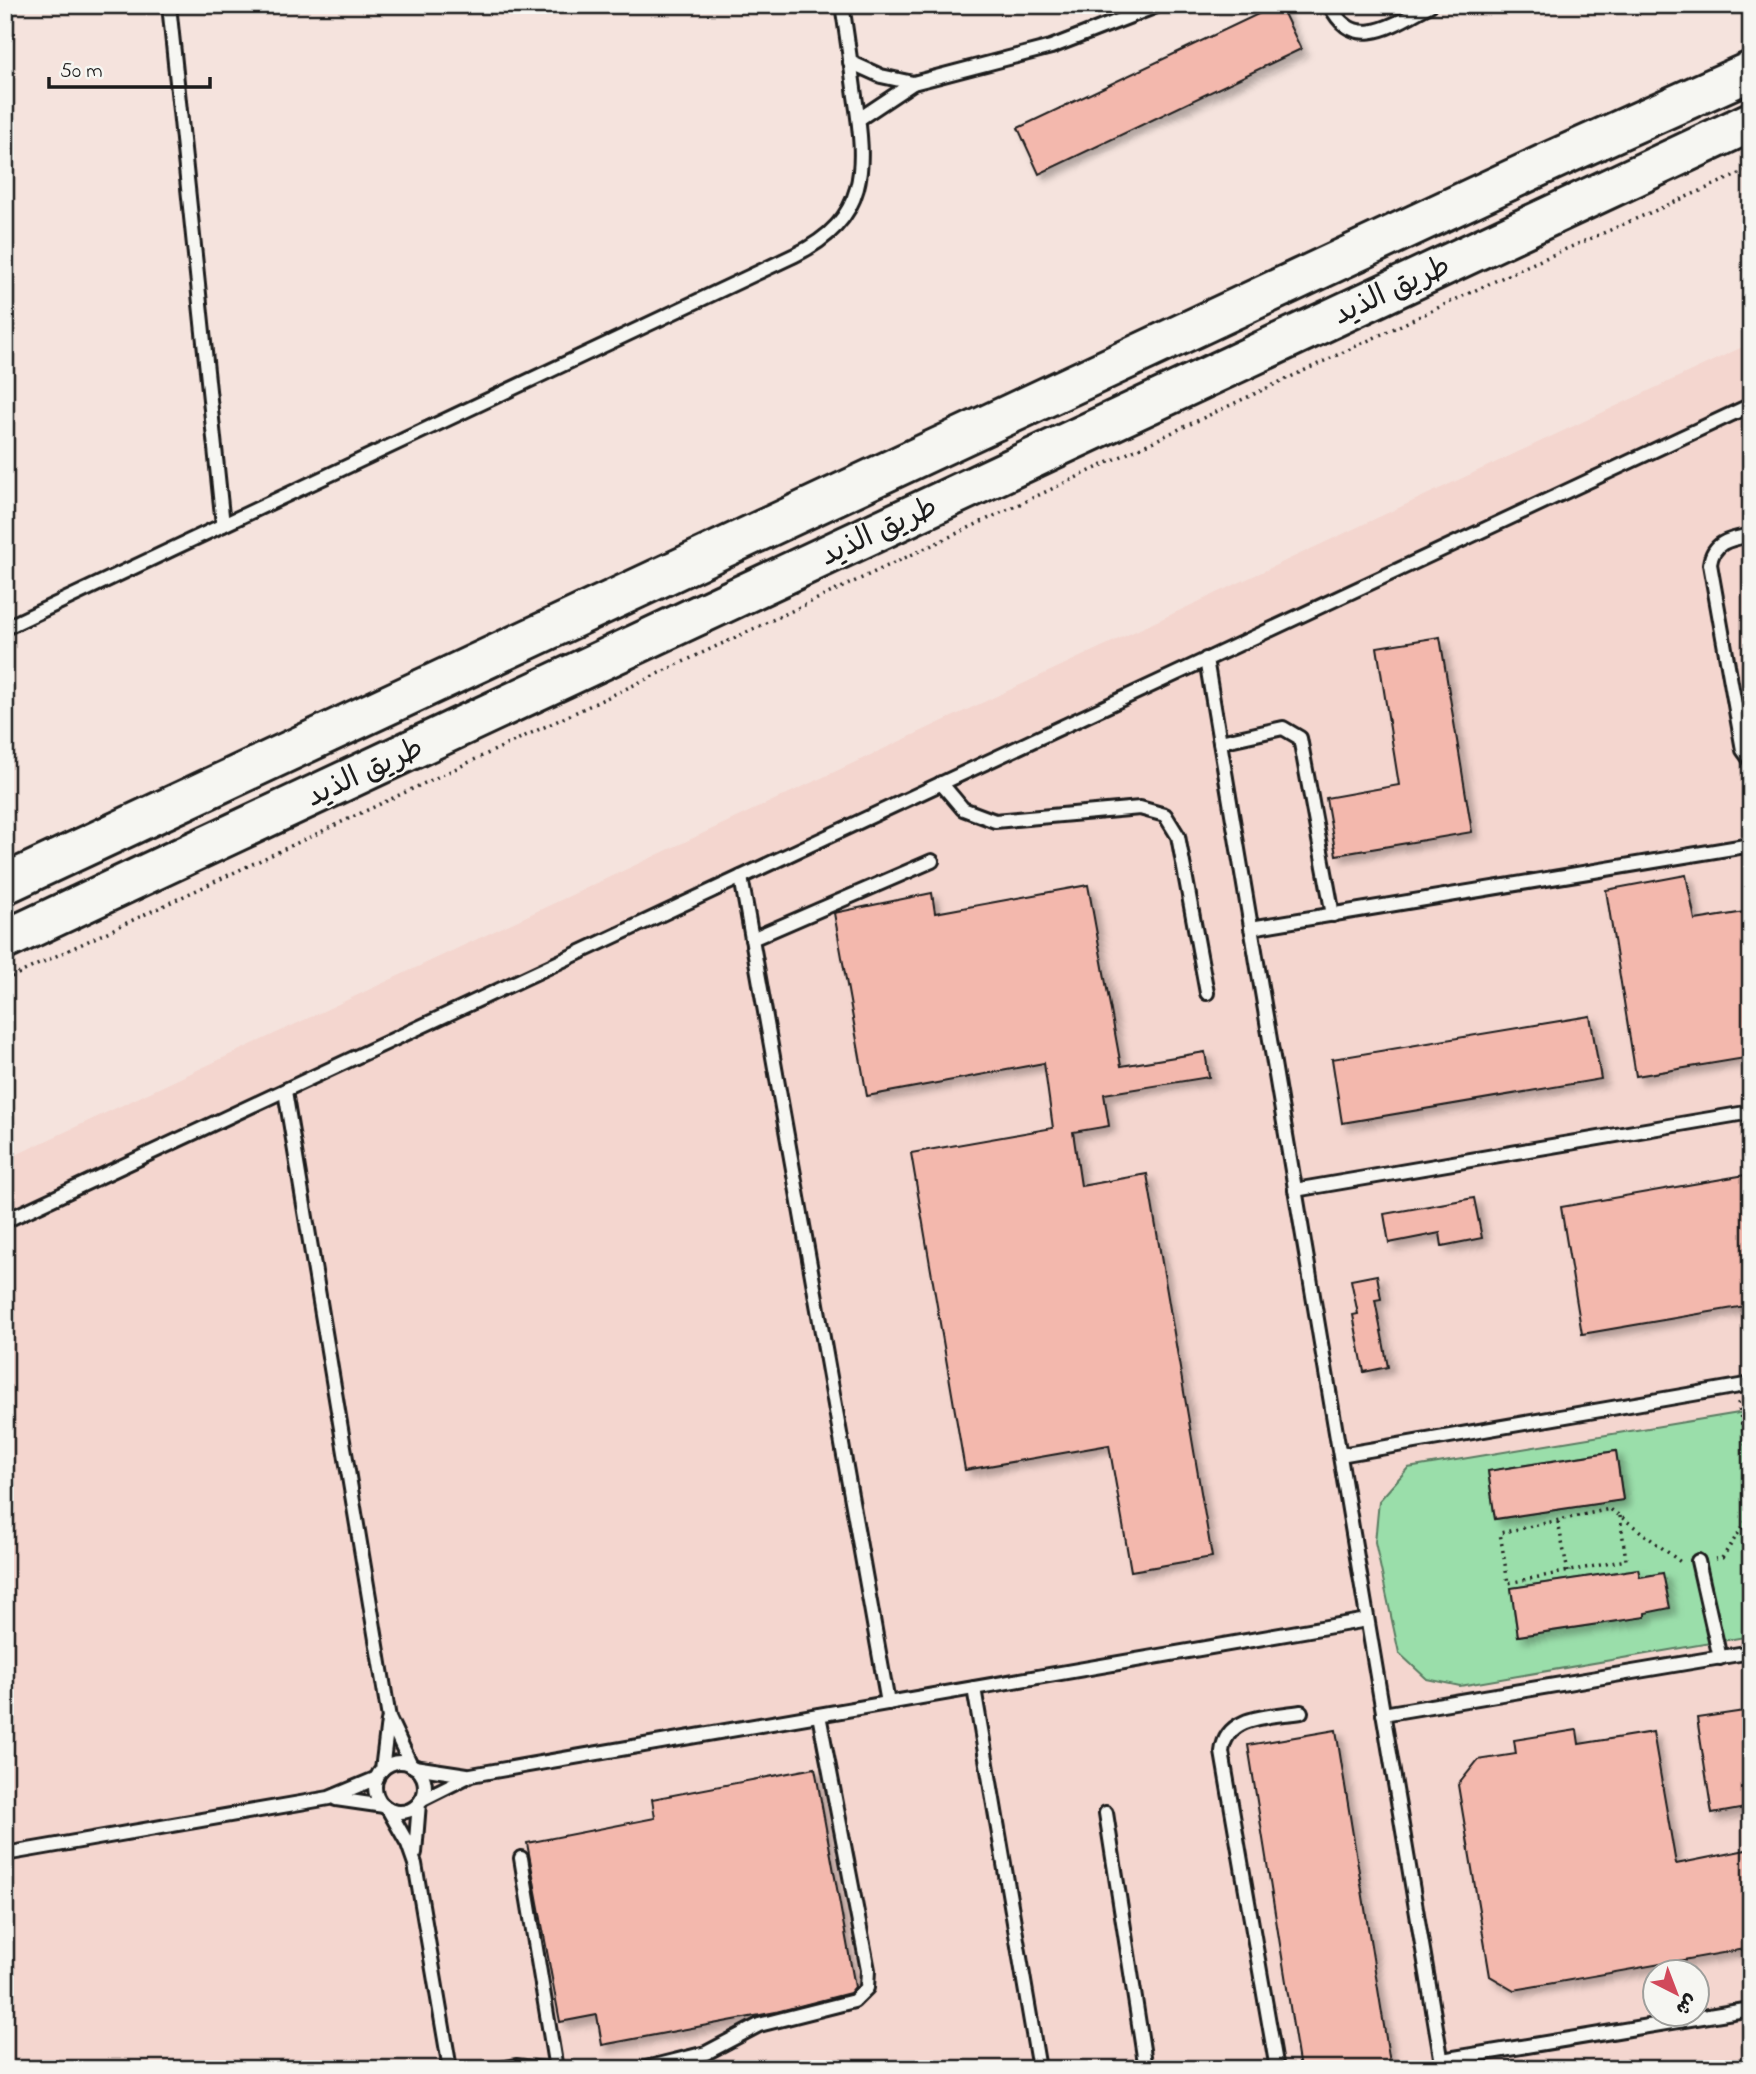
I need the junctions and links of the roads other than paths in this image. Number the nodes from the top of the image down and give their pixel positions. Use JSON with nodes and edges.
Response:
{"nodes":[{"id":1,"x":169,"y":5,"type":"edge"},
{"id":2,"x":842,"y":5,"type":"edge"},
{"id":3,"x":1159,"y":5,"type":"edge"},
{"id":4,"x":1330,"y":5,"type":"edge"},
{"id":5,"x":1430,"y":5,"type":"edge"},
{"id":6,"x":850,"y":62,"type":"junction"},
{"id":7,"x":1751,"y":71,"type":"edge"},
{"id":8,"x":913,"y":83,"type":"junction"},
{"id":9,"x":859,"y":119,"type":"junction"},
{"id":10,"x":1751,"y":122,"type":"edge"},
{"id":11,"x":1751,"y":405,"type":"edge"},
{"id":12,"x":223,"y":525,"type":"junction"},
{"id":13,"x":1751,"y":535,"type":"edge"},
{"id":14,"x":5,"y":628,"type":"edge"},
{"id":15,"x":1206,"y":659,"type":"junction"},
{"id":16,"x":1220,"y":741,"type":"junction"},
{"id":17,"x":1751,"y":761,"type":"edge"},
{"id":18,"x":941,"y":783,"type":"junction"},
{"id":19,"x":1751,"y":845,"type":"edge"},
{"id":20,"x":932,"y":861,"type":"dead end"},
{"id":21,"x":741,"y":877,"type":"junction"},
{"id":22,"x":5,"y":884,"type":"edge"},
{"id":23,"x":1333,"y":915,"type":"junction"},
{"id":24,"x":1251,"y":928,"type":"junction"},
{"id":25,"x":752,"y":939,"type":"junction"},
{"id":26,"x":5,"y":940,"type":"edge"},
{"id":27,"x":1207,"y":993,"type":"dead end"},
{"id":28,"x":285,"y":1091,"type":"junction"},
{"id":29,"x":1751,"y":1112,"type":"edge"},
{"id":30,"x":1295,"y":1190,"type":"junction"},
{"id":31,"x":5,"y":1221,"type":"edge"},
{"id":32,"x":1751,"y":1384,"type":"edge"},
{"id":33,"x":1340,"y":1455,"type":"junction"},
{"id":34,"x":1698,"y":1561,"type":"road end"},
{"id":35,"x":1367,"y":1620,"type":"junction"},
{"id":36,"x":1751,"y":1653,"type":"edge"},
{"id":37,"x":1720,"y":1658,"type":"junction"},
{"id":38,"x":974,"y":1688,"type":"junction"},
{"id":39,"x":888,"y":1703,"type":"junction"},
{"id":40,"x":1301,"y":1712,"type":"dead end"},
{"id":41,"x":1383,"y":1714,"type":"junction"},
{"id":42,"x":819,"y":1715,"type":"junction"},
{"id":43,"x":389,"y":1718,"type":"junction"},
{"id":44,"x":413,"y":1766,"type":"junction"},
{"id":45,"x":379,"y":1774,"type":"junction"},
{"id":46,"x":471,"y":1775,"type":"junction"},
{"id":47,"x":329,"y":1798,"type":"junction"},
{"id":48,"x":420,"y":1801,"type":"junction"},
{"id":49,"x":386,"y":1807,"type":"junction"},
{"id":50,"x":1106,"y":1813,"type":"dead end"},
{"id":51,"x":6,"y":1854,"type":"edge"},
{"id":52,"x":521,"y":1858,"type":"dead end"},
{"id":53,"x":415,"y":1864,"type":"junction"},
{"id":54,"x":1751,"y":2009,"type":"edge"},
{"id":55,"x":1442,"y":2065,"type":"edge"},
{"id":56,"x":450,"y":2069,"type":"edge"},
{"id":57,"x":500,"y":2069,"type":"edge"},
{"id":58,"x":544,"y":2069,"type":"edge"},
{"id":59,"x":556,"y":2069,"type":"edge"},
{"id":60,"x":642,"y":2069,"type":"edge"},
{"id":61,"x":1039,"y":2069,"type":"edge"},
{"id":62,"x":1146,"y":2069,"type":"edge"},
{"id":63,"x":1277,"y":2069,"type":"edge"}],
"edges":[{"from":1,"to":12,"type":"lane"},
{"from":2,"to":6,"type":"lane"},
{"from":3,"to":8,"type":"lane"},
{"from":4,"to":5,"type":"lane"},
{"from":6,"to":8,"type":"lane"},
{"from":6,"to":9,"type":"lane"},
{"from":7,"to":22,"type":"highway","name":"طريق الذيد"},
{"from":8,"to":9,"type":"lane"},
{"from":9,"to":12,"type":"lane"},
{"from":10,"to":26,"type":"highway","name":"طريق الذيد"},
{"from":11,"to":15,"type":"lane"},
{"from":12,"to":14,"type":"lane"},
{"from":13,"to":17,"type":"lane"},
{"from":15,"to":16,"type":"lane"},
{"from":15,"to":18,"type":"lane"},
{"from":16,"to":23,"type":"lane"},
{"from":16,"to":24,"type":"lane"},
{"from":18,"to":21,"type":"lane"},
{"from":18,"to":27,"type":"lane"},
{"from":19,"to":23,"type":"lane"},
{"from":20,"to":25,"type":"lane"},
{"from":21,"to":25,"type":"lane"},
{"from":21,"to":28,"type":"lane"},
{"from":23,"to":24,"type":"lane"},
{"from":24,"to":30,"type":"lane"},
{"from":25,"to":39,"type":"lane"},
{"from":28,"to":31,"type":"lane"},
{"from":28,"to":43,"type":"lane"},
{"from":29,"to":30,"type":"lane"},
{"from":30,"to":33,"type":"lane"},
{"from":32,"to":33,"type":"lane"},
{"from":33,"to":35,"type":"lane"},
{"from":34,"to":37,"type":"lane"},
{"from":35,"to":38,"type":"lane"},
{"from":35,"to":41,"type":"lane"},
{"from":36,"to":37,"type":"lane"},
{"from":37,"to":41,"type":"lane"},
{"from":38,"to":39,"type":"lane"},
{"from":38,"to":61,"type":"lane"},
{"from":39,"to":42,"type":"lane"},
{"from":40,"to":63,"type":"lane"},
{"from":41,"to":55,"type":"lane"},
{"from":42,"to":46,"type":"lane"},
{"from":42,"to":60,"type":"lane"},
{"from":43,"to":44,"type":"lane"},
{"from":43,"to":45,"type":"lane"},
{"from":44,"to":45,"type":"lane"},
{"from":44,"to":46,"type":"lane"},
{"from":44,"to":48,"type":"lane"},
{"from":45,"to":47,"type":"lane"},
{"from":45,"to":49,"type":"lane"},
{"from":46,"to":48,"type":"lane"},
{"from":47,"to":49,"type":"lane"},
{"from":47,"to":51,"type":"lane"},
{"from":48,"to":49,"type":"lane"},
{"from":48,"to":53,"type":"lane"},
{"from":49,"to":53,"type":"lane"},
{"from":50,"to":62,"type":"lane"},
{"from":52,"to":59,"type":"lane"},
{"from":53,"to":56,"type":"lane"},
{"from":54,"to":55,"type":"lane"},
{"from":57,"to":58,"type":"lane"}]}
